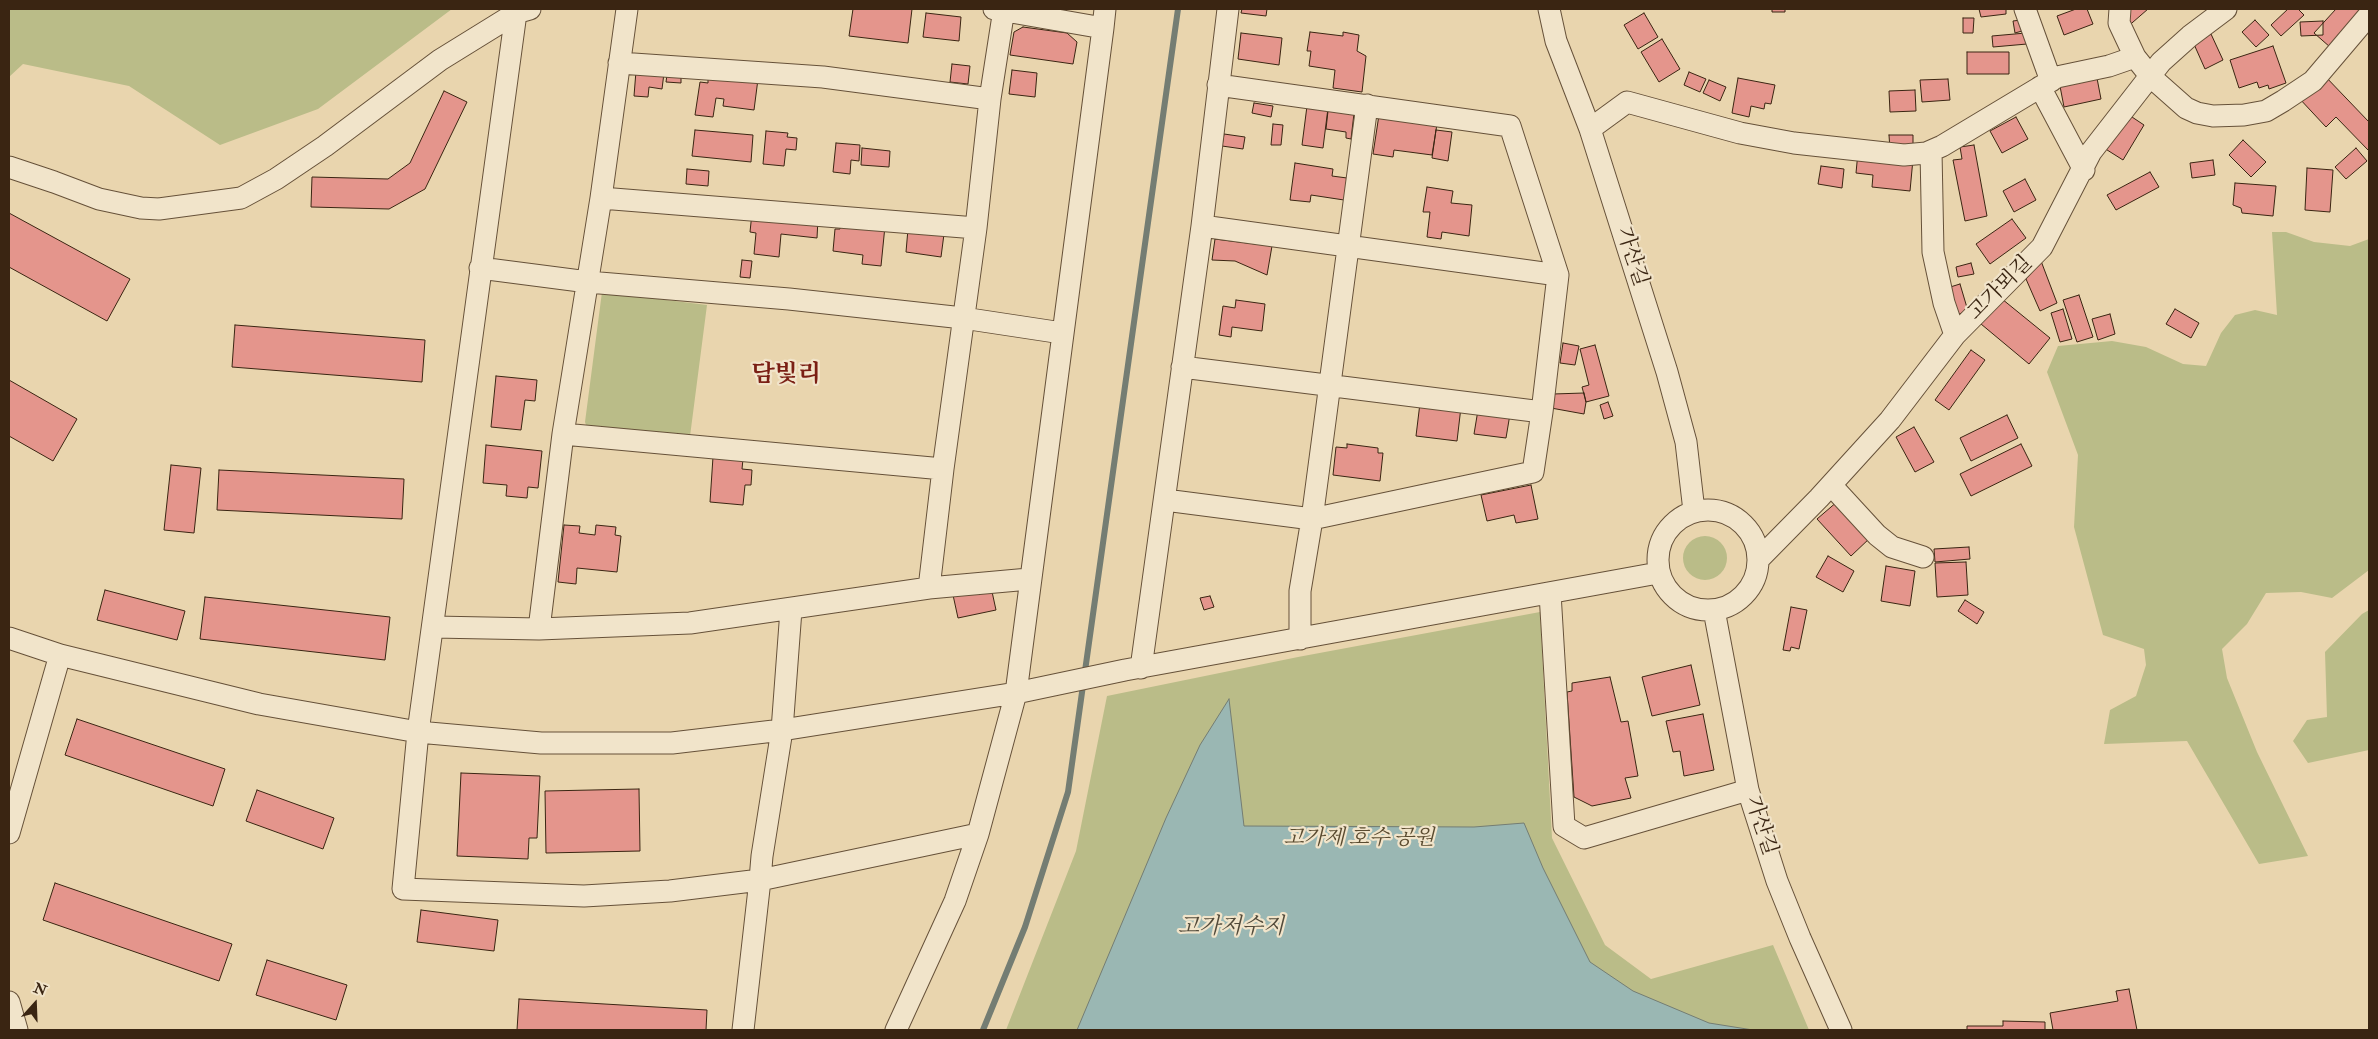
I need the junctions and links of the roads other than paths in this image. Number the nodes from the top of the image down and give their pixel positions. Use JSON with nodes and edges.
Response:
{"nodes":[{"id":1,"x":627,"y":9,"type":"edge"},
{"id":2,"x":1000,"y":9,"type":"edge"},
{"id":3,"x":1228,"y":9,"type":"edge"},
{"id":4,"x":1549,"y":9,"type":"edge"},
{"id":5,"x":2025,"y":9,"type":"edge"},
{"id":6,"x":2120,"y":9,"type":"edge"},
{"id":7,"x":2226,"y":9,"type":"edge"},
{"id":8,"x":523,"y":11,"type":"edge"},
{"id":9,"x":2369,"y":15,"type":"edge"},
{"id":10,"x":1104,"y":18,"type":"edge"},
{"id":11,"x":2135,"y":57,"type":"junction"},
{"id":12,"x":620,"y":64,"type":"junction"},
{"id":13,"x":2151,"y":77,"type":"junction"},
{"id":14,"x":2046,"y":84,"type":"junction"},
{"id":15,"x":1218,"y":85,"type":"junction"},
{"id":16,"x":990,"y":99,"type":"junction"},
{"id":17,"x":1367,"y":105,"type":"junction"},
{"id":18,"x":1590,"y":129,"type":"junction"},
{"id":19,"x":1931,"y":151,"type":"junction"},
{"id":20,"x":9,"y":168,"type":"edge"},
{"id":21,"x":2084,"y":170,"type":"junction"},
{"id":22,"x":601,"y":198,"type":"junction"},
{"id":23,"x":1202,"y":226,"type":"junction"},
{"id":24,"x":976,"y":228,"type":"junction"},
{"id":25,"x":1348,"y":246,"type":"junction"},
{"id":26,"x":480,"y":268,"type":"junction"},
{"id":27,"x":1558,"y":275,"type":"junction"},
{"id":28,"x":588,"y":282,"type":"junction"},
{"id":29,"x":963,"y":318,"type":"junction"},
{"id":30,"x":1062,"y":333,"type":"junction"},
{"id":31,"x":1955,"y":334,"type":"junction"},
{"id":32,"x":1182,"y":367,"type":"junction"},
{"id":33,"x":1330,"y":386,"type":"junction"},
{"id":34,"x":1542,"y":412,"type":"junction"},
{"id":35,"x":564,"y":434,"type":"junction"},
{"id":36,"x":943,"y":468,"type":"junction"},
{"id":37,"x":1831,"y":485,"type":"junction"},
{"id":38,"x":1165,"y":500,"type":"junction"},
{"id":39,"x":1694,"y":511,"type":"junction"},
{"id":40,"x":1312,"y":519,"type":"junction"},
{"id":41,"x":1923,"y":557,"type":"dead end"},
{"id":42,"x":1758,"y":560,"type":"junction"},
{"id":43,"x":1658,"y":573,"type":"junction"},
{"id":44,"x":1029,"y":579,"type":"junction"},
{"id":45,"x":929,"y":588,"type":"junction"},
{"id":46,"x":1550,"y":593,"type":"junction"},
{"id":47,"x":792,"y":610,"type":"junction"},
{"id":48,"x":1714,"y":610,"type":"junction"},
{"id":49,"x":434,"y":627,"type":"junction"},
{"id":50,"x":539,"y":630,"type":"junction"},
{"id":51,"x":9,"y":638,"type":"edge"},
{"id":52,"x":1300,"y":639,"type":"junction"},
{"id":53,"x":60,"y":655,"type":"junction"},
{"id":54,"x":1133,"y":669,"type":"junction"},
{"id":55,"x":1016,"y":693,"type":"junction"},
{"id":56,"x":782,"y":730,"type":"junction"},
{"id":57,"x":418,"y":732,"type":"junction"},
{"id":58,"x":1748,"y":790,"type":"junction"},
{"id":59,"x":9,"y":832,"type":"edge"},
{"id":60,"x":978,"y":834,"type":"junction"},
{"id":61,"x":760,"y":880,"type":"junction"},
{"id":62,"x":9,"y":1002,"type":"edge"},
{"id":63,"x":17,"y":1030,"type":"edge"},
{"id":64,"x":743,"y":1030,"type":"edge"},
{"id":65,"x":896,"y":1030,"type":"edge"},
{"id":66,"x":1842,"y":1030,"type":"edge"}],
"edges":[{"from":1,"to":12,"type":"street"},
{"from":2,"to":10,"type":"street"},
{"from":2,"to":16,"type":"street"},
{"from":3,"to":15,"type":"street"},
{"from":4,"to":18,"type":"street","name":"가산길"},
{"from":5,"to":14,"type":"street"},
{"from":6,"to":11,"type":"street"},
{"from":7,"to":13,"type":"street","name":"고가뫼길"},
{"from":8,"to":20,"type":"street"},
{"from":8,"to":26,"type":"street"},
{"from":9,"to":13,"type":"street"},
{"from":10,"to":30,"type":"street"},
{"from":11,"to":13,"type":"street"},
{"from":11,"to":14,"type":"street"},
{"from":12,"to":16,"type":"street"},
{"from":12,"to":22,"type":"street"},
{"from":13,"to":21,"type":"street","name":"고가뫼길"},
{"from":14,"to":19,"type":"street"},
{"from":14,"to":21,"type":"street"},
{"from":15,"to":17,"type":"street"},
{"from":15,"to":23,"type":"street"},
{"from":16,"to":24,"type":"street"},
{"from":17,"to":25,"type":"street"},
{"from":17,"to":27,"type":"street"},
{"from":18,"to":19,"type":"street"},
{"from":18,"to":39,"type":"street","name":"가산길"},
{"from":19,"to":31,"type":"street"},
{"from":21,"to":31,"type":"street","name":"고가뫼길"},
{"from":22,"to":24,"type":"street"},
{"from":22,"to":28,"type":"street"},
{"from":23,"to":25,"type":"street"},
{"from":23,"to":32,"type":"street"},
{"from":24,"to":29,"type":"street"},
{"from":25,"to":27,"type":"street"},
{"from":25,"to":33,"type":"street"},
{"from":26,"to":28,"type":"street"},
{"from":26,"to":49,"type":"street"},
{"from":27,"to":34,"type":"street"},
{"from":28,"to":29,"type":"street"},
{"from":28,"to":35,"type":"street"},
{"from":29,"to":30,"type":"street"},
{"from":29,"to":36,"type":"street"},
{"from":30,"to":44,"type":"street"},
{"from":31,"to":37,"type":"street","name":"고가뫼길"},
{"from":32,"to":33,"type":"street"},
{"from":32,"to":38,"type":"street"},
{"from":33,"to":34,"type":"street"},
{"from":33,"to":40,"type":"street"},
{"from":34,"to":40,"type":"street"},
{"from":35,"to":36,"type":"street"},
{"from":35,"to":50,"type":"street"},
{"from":36,"to":45,"type":"street"},
{"from":37,"to":41,"type":"street"},
{"from":37,"to":42,"type":"street","name":"고가뫼길"},
{"from":38,"to":40,"type":"street"},
{"from":38,"to":54,"type":"street"},
{"from":39,"to":42,"type":"street"},
{"from":39,"to":43,"type":"street"},
{"from":40,"to":52,"type":"street"},
{"from":42,"to":48,"type":"street"},
{"from":43,"to":46,"type":"street"},
{"from":43,"to":48,"type":"street"},
{"from":44,"to":45,"type":"street"},
{"from":44,"to":55,"type":"street"},
{"from":45,"to":47,"type":"street"},
{"from":46,"to":52,"type":"street"},
{"from":46,"to":58,"type":"street"},
{"from":47,"to":50,"type":"street"},
{"from":47,"to":56,"type":"street"},
{"from":48,"to":58,"type":"street","name":"가산길"},
{"from":49,"to":50,"type":"street"},
{"from":49,"to":57,"type":"street"},
{"from":51,"to":53,"type":"street"},
{"from":52,"to":54,"type":"street"},
{"from":53,"to":57,"type":"street"},
{"from":53,"to":59,"type":"street"},
{"from":54,"to":55,"type":"street"},
{"from":55,"to":56,"type":"street"},
{"from":55,"to":60,"type":"street"},
{"from":56,"to":57,"type":"street"},
{"from":56,"to":61,"type":"street"},
{"from":57,"to":61,"type":"street"},
{"from":58,"to":66,"type":"street","name":"가산길"},
{"from":60,"to":61,"type":"street"},
{"from":60,"to":65,"type":"street"},
{"from":61,"to":64,"type":"street"},
{"from":62,"to":63,"type":"street"}]}
